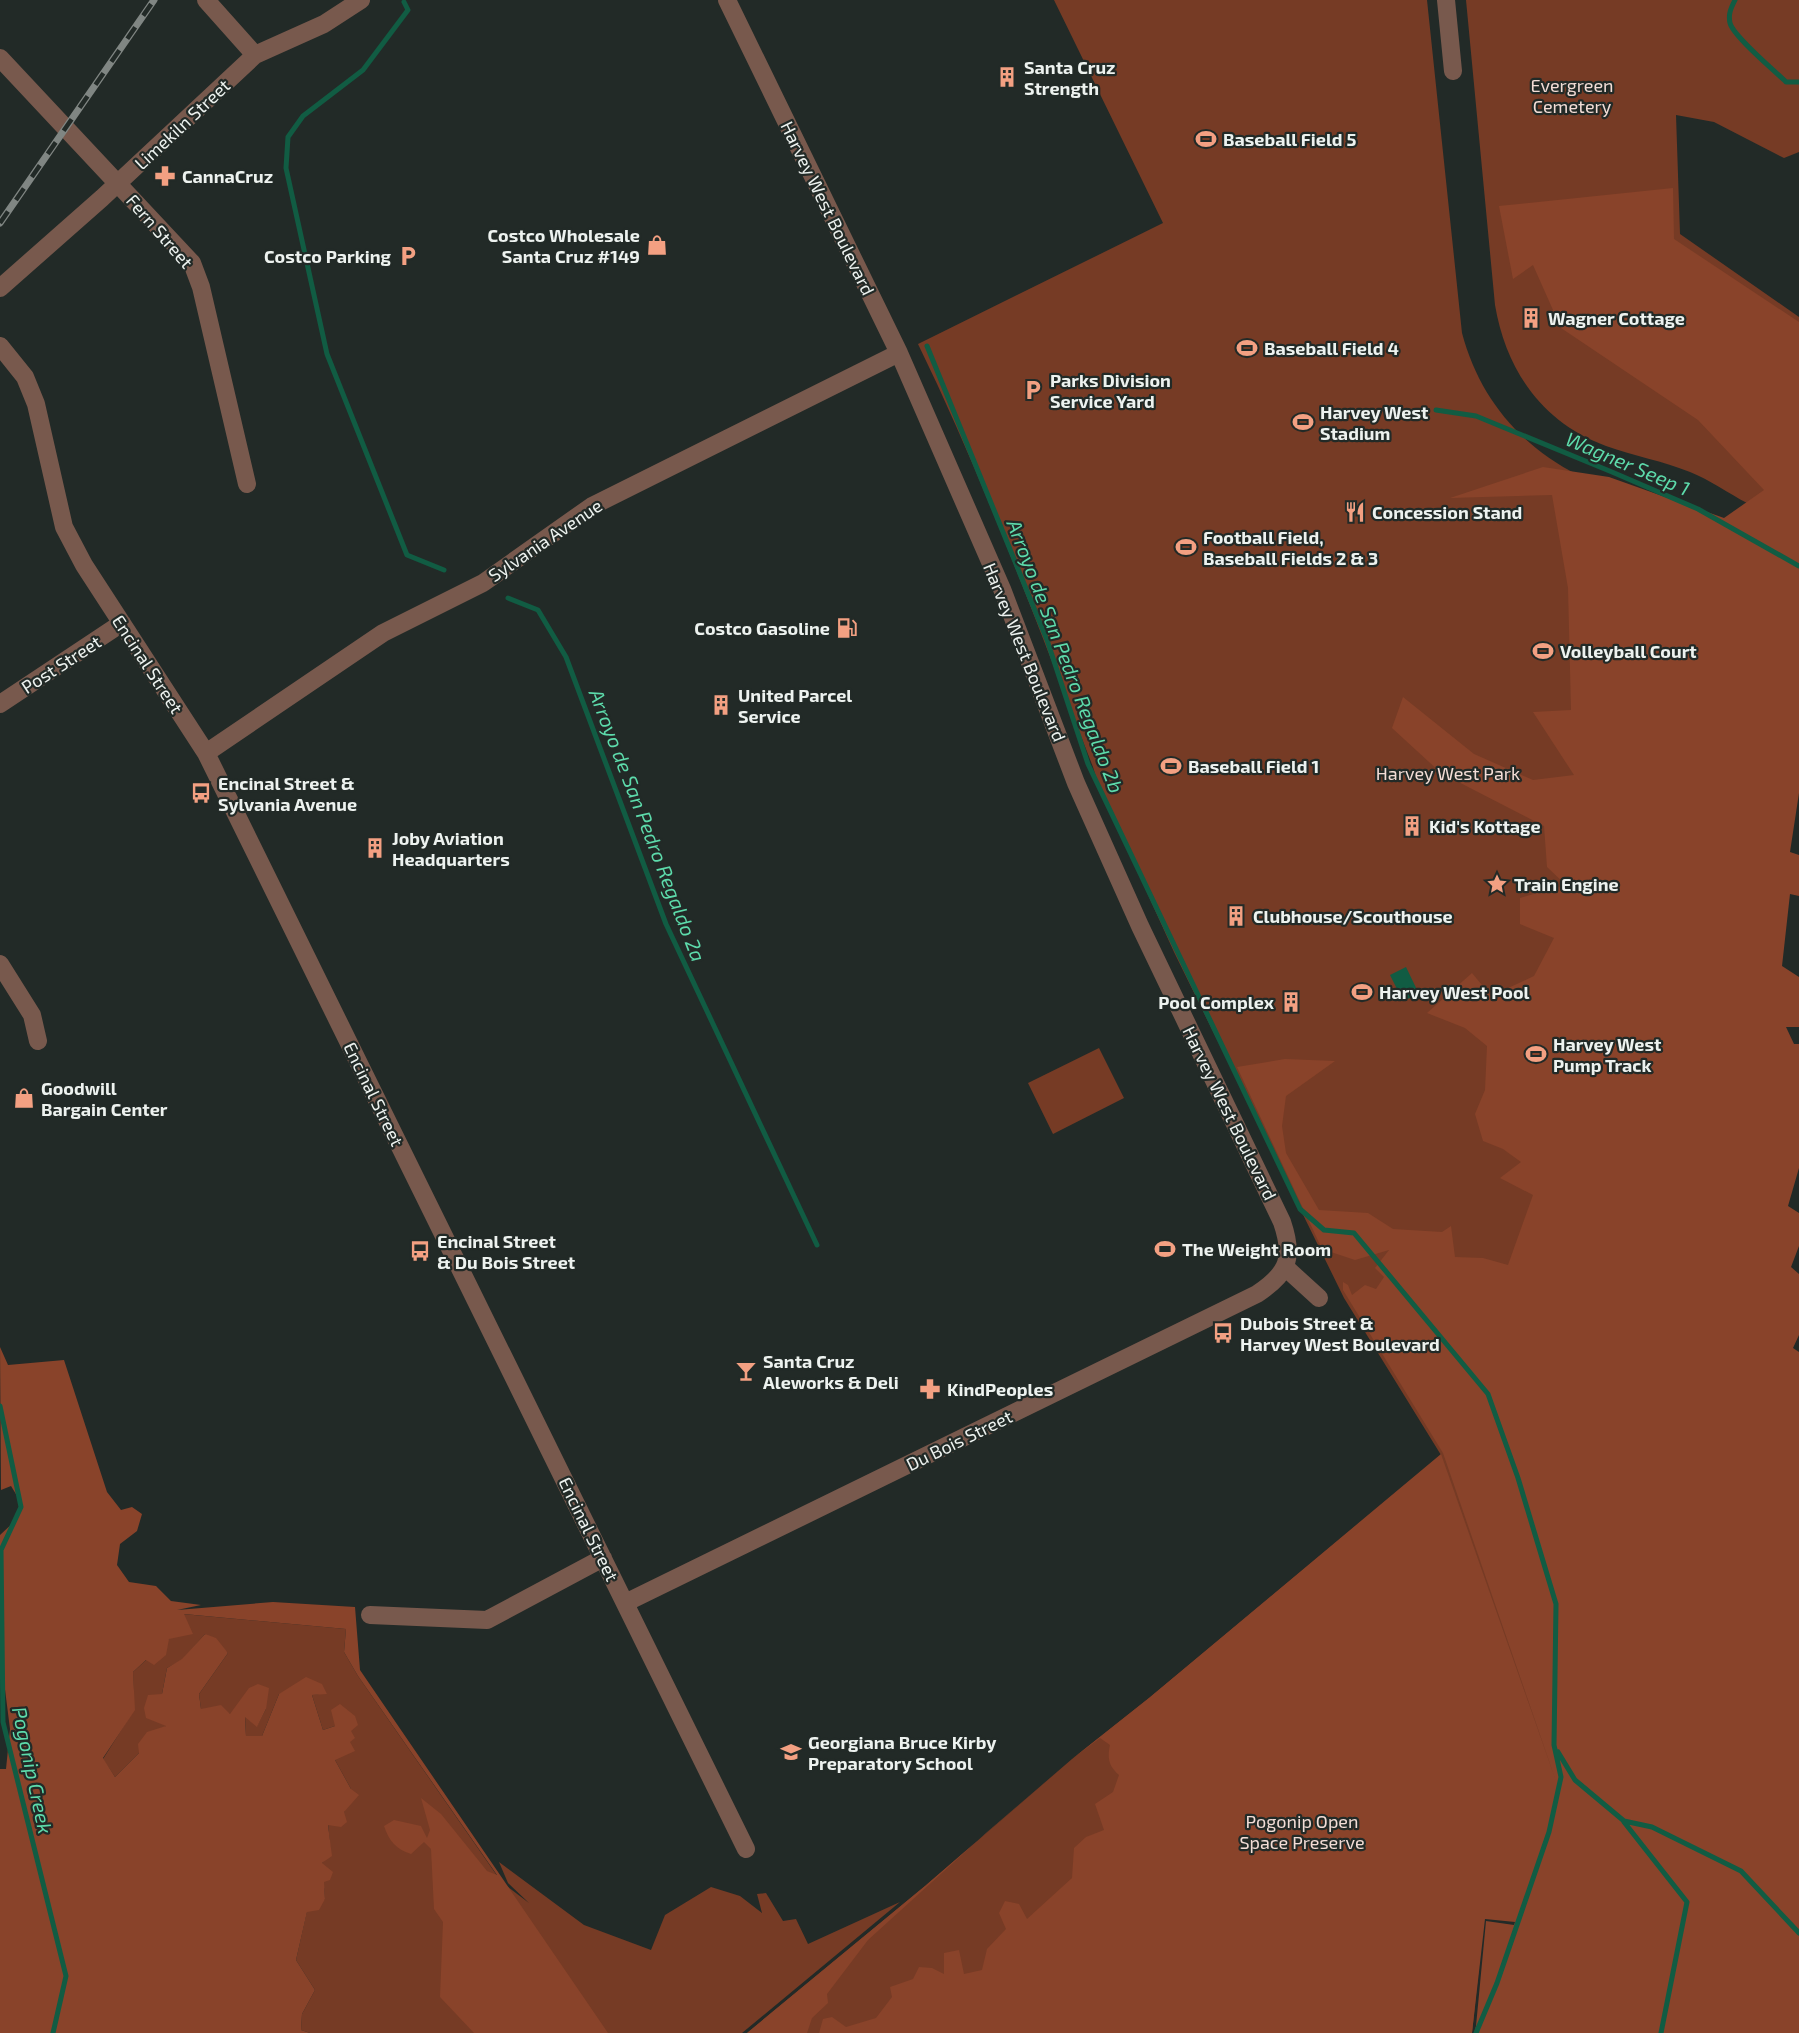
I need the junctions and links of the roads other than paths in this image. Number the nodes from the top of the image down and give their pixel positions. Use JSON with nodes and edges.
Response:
{"nodes":[{"id":1,"x":206,"y":0,"type":"edge"},
{"id":2,"x":361,"y":0,"type":"edge"},
{"id":3,"x":727,"y":0,"type":"edge"},
{"id":4,"x":1446,"y":0,"type":"edge"},
{"id":5,"x":255,"y":55,"type":"junction"},
{"id":6,"x":0,"y":58,"type":"edge"},
{"id":7,"x":1453,"y":71,"type":"dead end"},
{"id":8,"x":118,"y":183,"type":"junction"},
{"id":9,"x":0,"y":288,"type":"edge"},
{"id":10,"x":0,"y":346,"type":"edge"},
{"id":11,"x":899,"y":353,"type":"junction"},
{"id":12,"x":247,"y":484,"type":"dead end"},
{"id":13,"x":122,"y":623,"type":"junction"},
{"id":14,"x":0,"y":704,"type":"edge"},
{"id":15,"x":206,"y":753,"type":"junction"},
{"id":16,"x":0,"y":964,"type":"edge"},
{"id":17,"x":38,"y":1041,"type":"dead end"},
{"id":18,"x":1285,"y":1267,"type":"junction"},
{"id":19,"x":1319,"y":1298,"type":"dead end"},
{"id":20,"x":603,"y":1558,"type":"junction"},
{"id":21,"x":625,"y":1603,"type":"junction"},
{"id":22,"x":370,"y":1615,"type":"dead end"},
{"id":23,"x":746,"y":1849,"type":"dead end"}],
"edges":[{"from":1,"to":5,"type":"street"},
{"from":2,"to":5,"type":"street","name":"Limekiln Street"},
{"from":3,"to":11,"type":"street","name":"Harvey West Boulevard"},
{"from":4,"to":7,"type":"street"},
{"from":5,"to":8,"type":"street","name":"Limekiln Street"},
{"from":6,"to":8,"type":"street","name":"Fern Street"},
{"from":8,"to":9,"type":"street","name":"Limekiln Street"},
{"from":8,"to":12,"type":"street","name":"Fern Street"},
{"from":10,"to":13,"type":"street","name":"Encinal Street"},
{"from":11,"to":15,"type":"street","name":"Sylvania Avenue"},
{"from":11,"to":18,"type":"street","name":"Harvey West Boulevard"},
{"from":13,"to":14,"type":"street","name":"Post Street"},
{"from":13,"to":15,"type":"street","name":"Encinal Street"},
{"from":15,"to":20,"type":"street","name":"Encinal Street"},
{"from":16,"to":17,"type":"street"},
{"from":18,"to":19,"type":"street"},
{"from":18,"to":21,"type":"street","name":"Du Bois Street"},
{"from":20,"to":21,"type":"street","name":"Encinal Street"},
{"from":20,"to":22,"type":"street"},
{"from":21,"to":23,"type":"street","name":"Encinal Street"}]}
